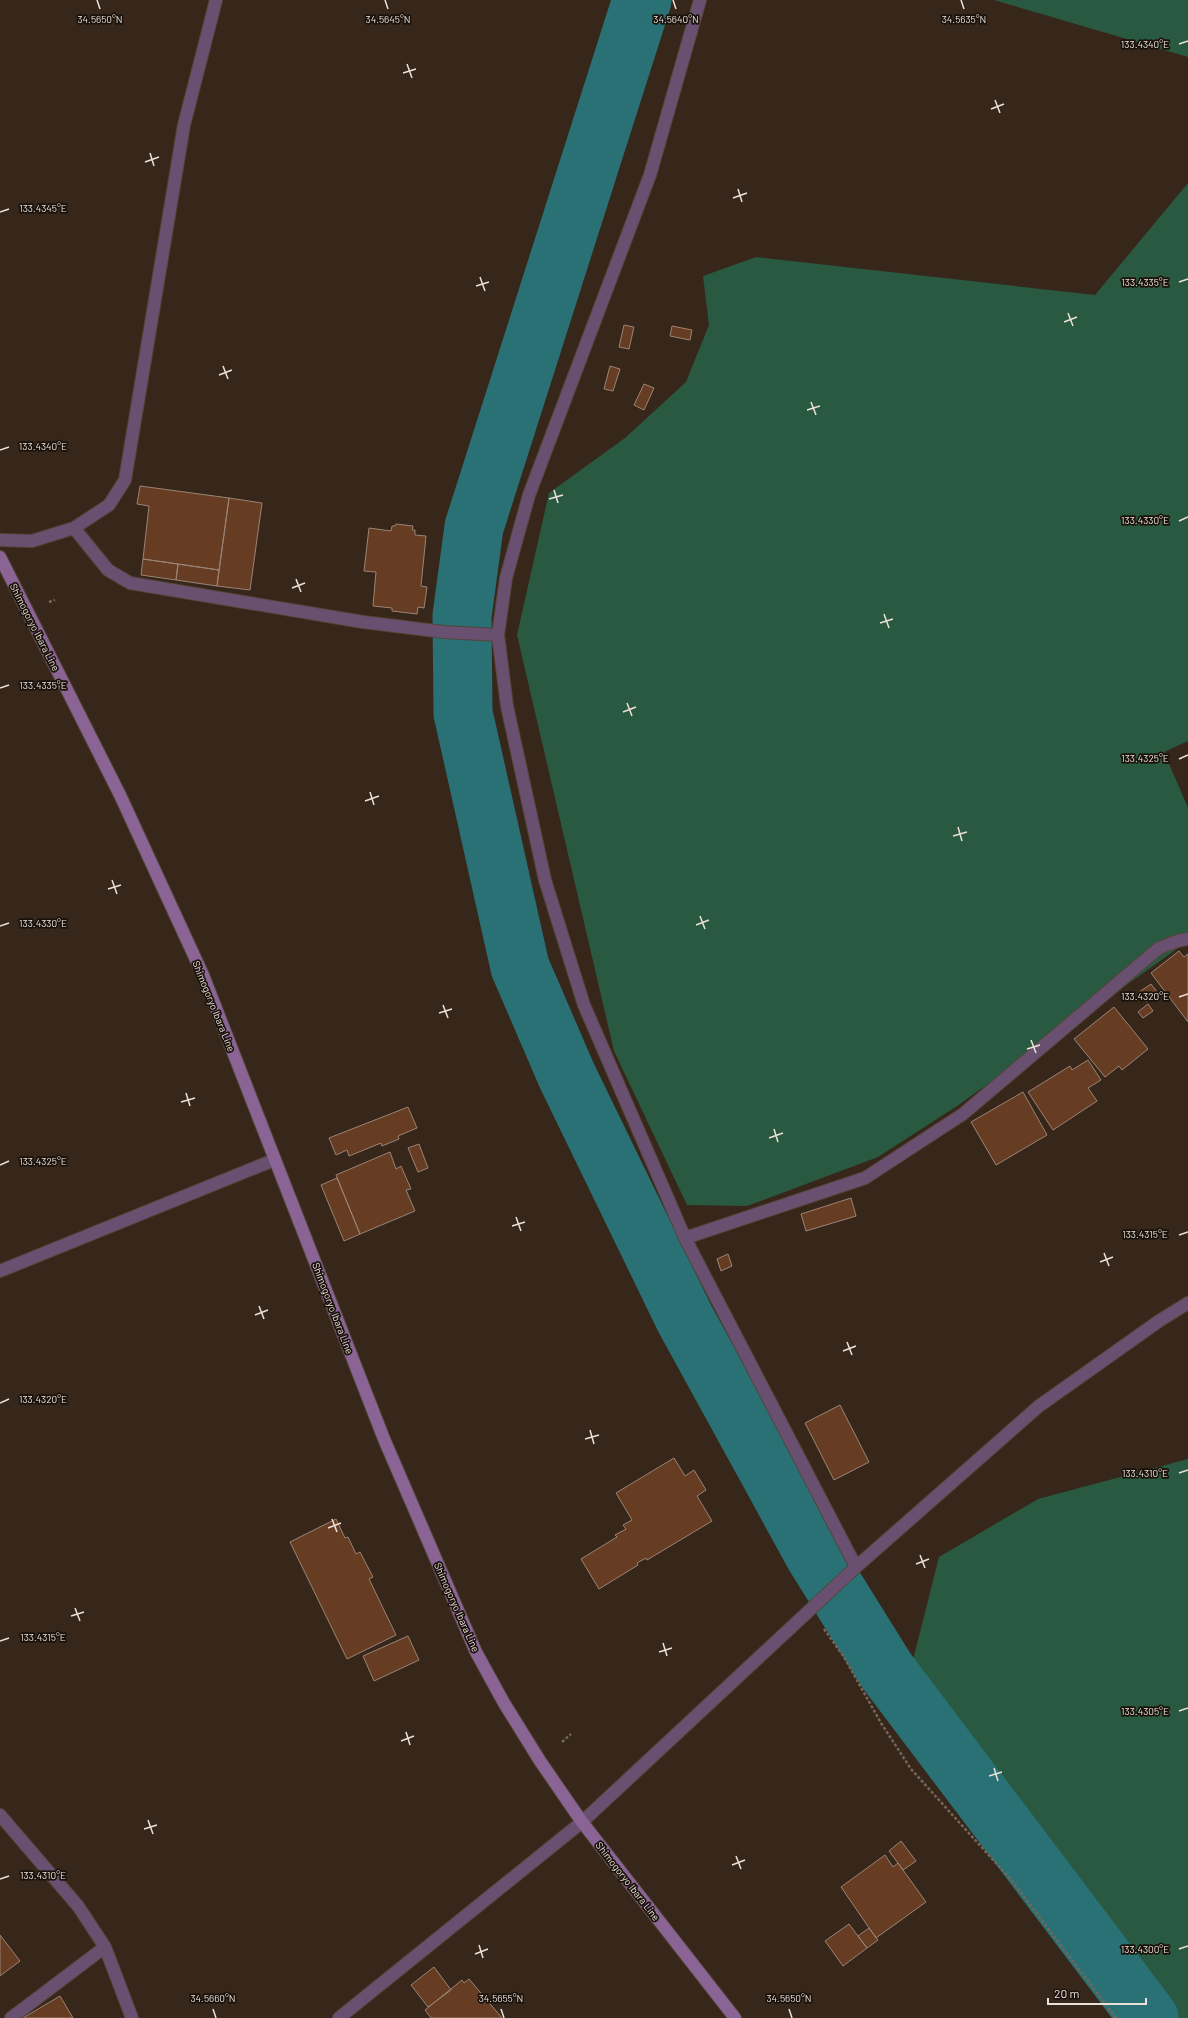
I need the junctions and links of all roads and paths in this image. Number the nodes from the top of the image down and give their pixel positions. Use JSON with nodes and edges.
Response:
{"nodes":[{"id":1,"x":216,"y":0,"type":"edge"},
{"id":2,"x":700,"y":0,"type":"edge"},
{"id":3,"x":74,"y":528,"type":"junction"},
{"id":4,"x":0,"y":540,"type":"edge"},
{"id":5,"x":0,"y":557,"type":"edge"},
{"id":6,"x":56,"y":600,"type":"dead end"},
{"id":7,"x":47,"y":603,"type":"dead end"},
{"id":8,"x":498,"y":635,"type":"junction"},
{"id":9,"x":1188,"y":939,"type":"edge"},
{"id":10,"x":274,"y":1160,"type":"junction"},
{"id":11,"x":685,"y":1238,"type":"junction"},
{"id":12,"x":0,"y":1271,"type":"edge"},
{"id":13,"x":1188,"y":1303,"type":"edge"},
{"id":14,"x":856,"y":1567,"type":"junction"},
{"id":15,"x":808,"y":1613,"type":"junction"},
{"id":16,"x":571,"y":1734,"type":"dead end"},
{"id":17,"x":562,"y":1742,"type":"dead end"},
{"id":18,"x":0,"y":1815,"type":"edge"},
{"id":19,"x":582,"y":1822,"type":"junction"},
{"id":20,"x":105,"y":1947,"type":"junction"},
{"id":21,"x":11,"y":2018,"type":"edge"},
{"id":22,"x":132,"y":2018,"type":"edge"},
{"id":23,"x":340,"y":2018,"type":"edge"},
{"id":24,"x":735,"y":2018,"type":"edge"},
{"id":25,"x":1116,"y":2018,"type":"edge"}],
"edges":[{"from":1,"to":3,"type":"street"},
{"from":2,"to":8,"type":"street"},
{"from":3,"to":4,"type":"street"},
{"from":3,"to":8,"type":"street"},
{"from":5,"to":10,"type":"main road","name":"Shimogoryo Ibara Line"},
{"from":6,"to":7,"type":"path"},
{"from":8,"to":11,"type":"street"},
{"from":9,"to":11,"type":"street"},
{"from":10,"to":12,"type":"street"},
{"from":10,"to":19,"type":"main road","name":"Shimogoryo Ibara Line"},
{"from":11,"to":14,"type":"street"},
{"from":13,"to":14,"type":"street"},
{"from":14,"to":15,"type":"street"},
{"from":15,"to":19,"type":"street"},
{"from":15,"to":25,"type":"path"},
{"from":16,"to":17,"type":"path"},
{"from":18,"to":20,"type":"street"},
{"from":19,"to":23,"type":"street"},
{"from":19,"to":24,"type":"main road","name":"Shimogoryo Ibara Line"},
{"from":20,"to":21,"type":"street"},
{"from":20,"to":22,"type":"street"}]}
